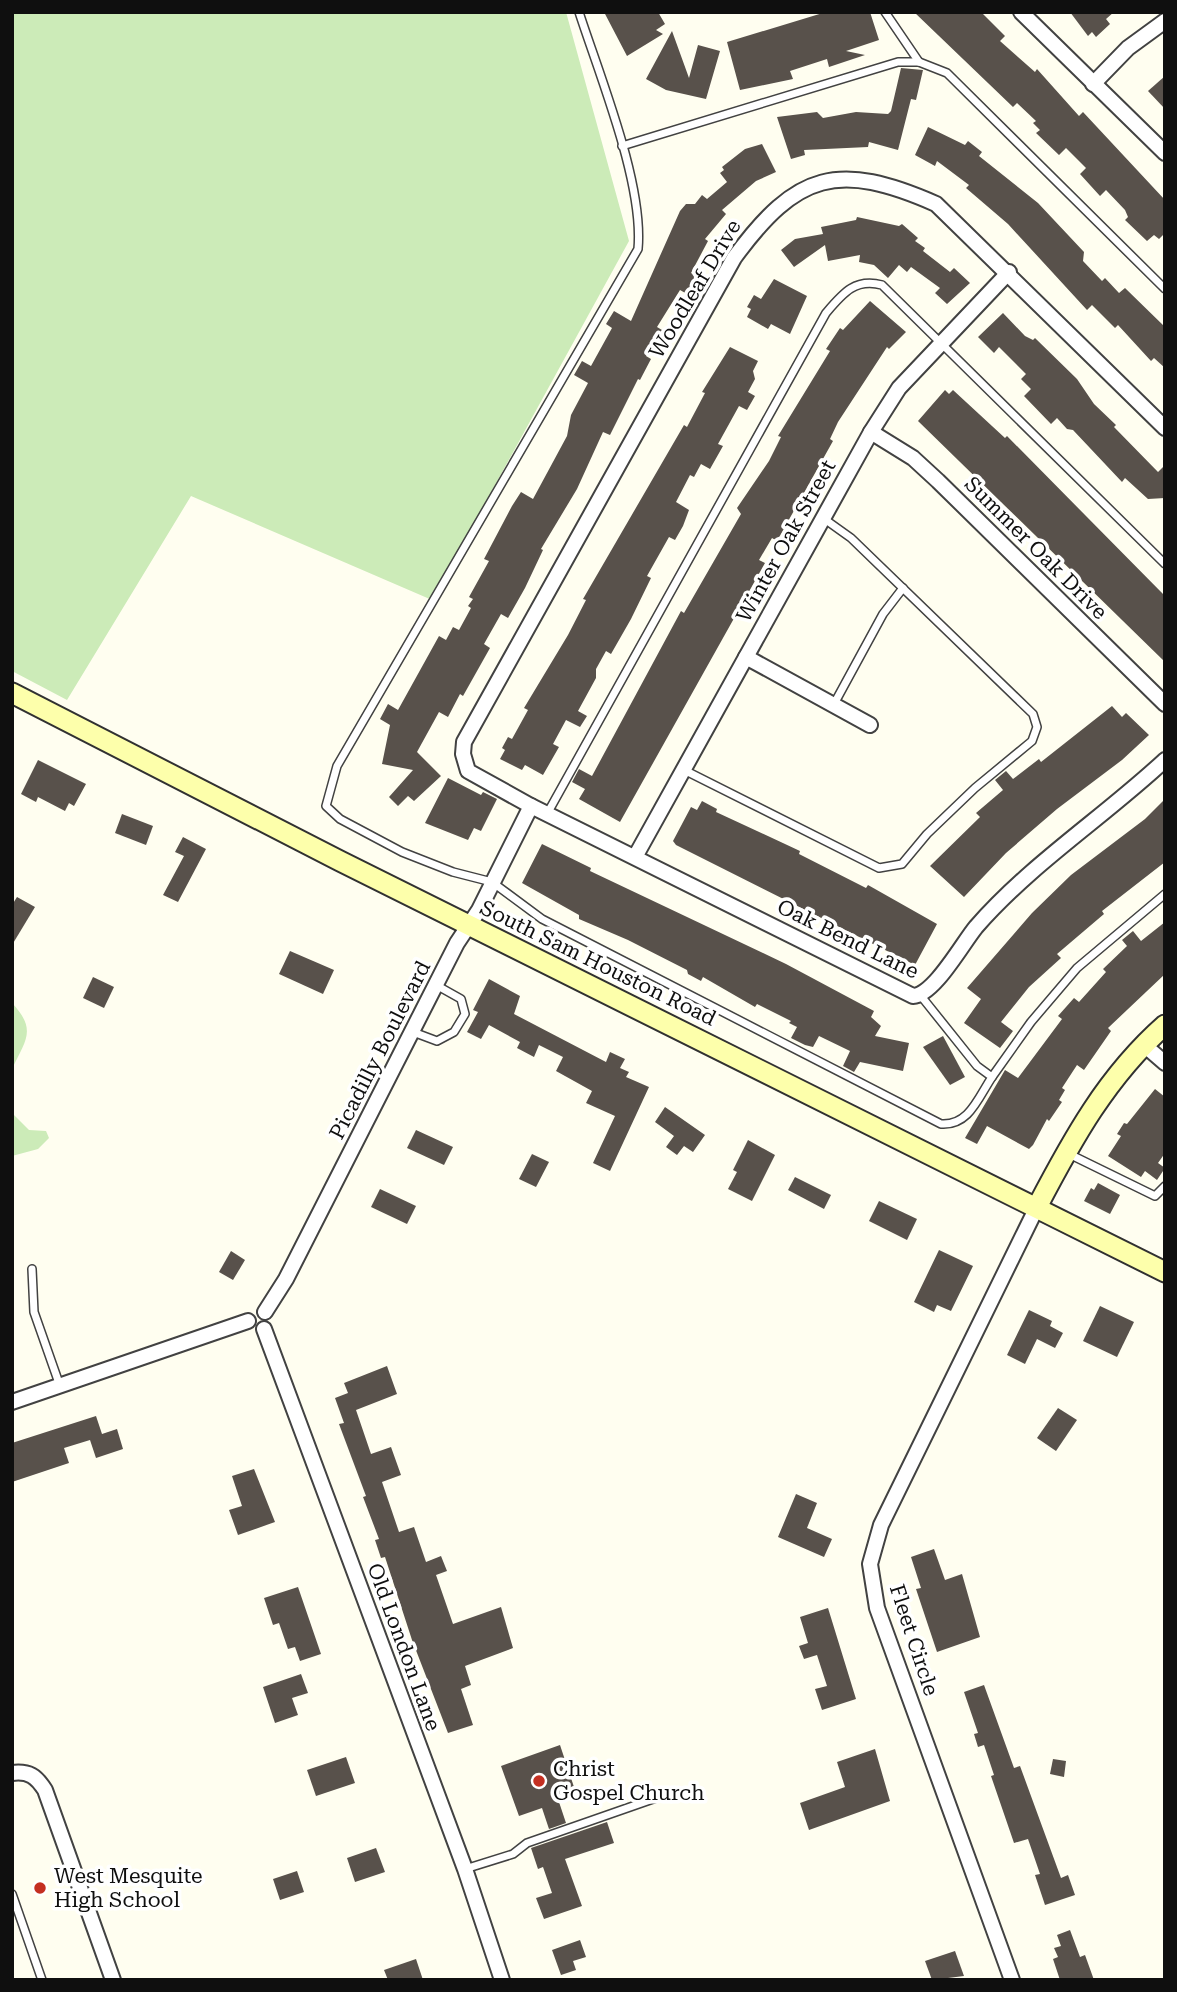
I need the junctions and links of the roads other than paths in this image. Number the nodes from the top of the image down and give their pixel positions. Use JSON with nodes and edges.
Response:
{"nodes":[{"id":1,"x":579,"y":12,"type":"edge"},
{"id":2,"x":886,"y":12,"type":"edge"},
{"id":3,"x":1021,"y":12,"type":"edge"},
{"id":4,"x":1165,"y":21,"type":"edge"},
{"id":5,"x":919,"y":62,"type":"junction"},
{"id":6,"x":1093,"y":84,"type":"junction"},
{"id":7,"x":622,"y":146,"type":"junction"},
{"id":8,"x":1165,"y":153,"type":"edge"},
{"id":9,"x":1009,"y":272,"type":"junction"},
{"id":10,"x":1165,"y":289,"type":"edge"},
{"id":11,"x":940,"y":343,"type":"junction"},
{"id":12,"x":1165,"y":428,"type":"edge"},
{"id":13,"x":871,"y":432,"type":"junction"},
{"id":14,"x":823,"y":517,"type":"junction"},
{"id":15,"x":1165,"y":564,"type":"edge"},
{"id":16,"x":902,"y":588,"type":"junction"},
{"id":17,"x":746,"y":657,"type":"junction"},
{"id":18,"x":12,"y":693,"type":"edge"},
{"id":19,"x":834,"y":704,"type":"junction"},
{"id":20,"x":1165,"y":704,"type":"edge"},
{"id":21,"x":870,"y":725,"type":"dead end"},
{"id":22,"x":463,"y":754,"type":"joint"},
{"id":23,"x":1165,"y":760,"type":"edge"},
{"id":24,"x":684,"y":770,"type":"junction"},
{"id":25,"x":531,"y":806,"type":"junction"},
{"id":26,"x":547,"y":814,"type":"junction"},
{"id":27,"x":635,"y":857,"type":"junction"},
{"id":28,"x":492,"y":882,"type":"junction"},
{"id":29,"x":1165,"y":894,"type":"edge"},
{"id":30,"x":468,"y":924,"type":"junction"},
{"id":31,"x":436,"y":984,"type":"junction"},
{"id":32,"x":921,"y":996,"type":"junction"},
{"id":33,"x":1165,"y":1025,"type":"edge"},
{"id":34,"x":413,"y":1032,"type":"junction"},
{"id":35,"x":1143,"y":1044,"type":"junction"},
{"id":36,"x":1165,"y":1063,"type":"edge"},
{"id":37,"x":992,"y":1077,"type":"junction"},
{"id":38,"x":1066,"y":1153,"type":"junction"},
{"id":39,"x":1165,"y":1186,"type":"edge"},
{"id":40,"x":1037,"y":1208,"type":"junction"},
{"id":41,"x":32,"y":1269,"type":"dead end"},
{"id":42,"x":1165,"y":1272,"type":"edge"},
{"id":43,"x":265,"y":1312,"type":"junction"},
{"id":44,"x":248,"y":1321,"type":"junction"},
{"id":45,"x":264,"y":1329,"type":"junction"},
{"id":46,"x":60,"y":1387,"type":"junction"},
{"id":47,"x":12,"y":1402,"type":"edge"},
{"id":48,"x":12,"y":1773,"type":"edge"},
{"id":49,"x":676,"y":1791,"type":"dead end"},
{"id":50,"x":464,"y":1869,"type":"junction"},
{"id":51,"x":12,"y":1894,"type":"edge"},
{"id":52,"x":42,"y":1980,"type":"edge"},
{"id":53,"x":113,"y":1980,"type":"edge"},
{"id":54,"x":502,"y":1980,"type":"edge"},
{"id":55,"x":1012,"y":1980,"type":"edge"}],
"edges":[{"from":1,"to":7,"type":"lane"},
{"from":2,"to":5,"type":"lane"},
{"from":3,"to":6,"type":"street"},
{"from":4,"to":6,"type":"street"},
{"from":5,"to":7,"type":"lane"},
{"from":5,"to":10,"type":"lane"},
{"from":6,"to":8,"type":"street"},
{"from":7,"to":28,"type":"lane"},
{"from":9,"to":11,"type":"street","name":"Winter Oak Street"},
{"from":9,"to":12,"type":"street","name":"Woodleaf Drive"},
{"from":9,"to":22,"type":"street","name":"Woodleaf Drive"},
{"from":11,"to":13,"type":"street","name":"Winter Oak Street"},
{"from":11,"to":15,"type":"lane"},
{"from":11,"to":26,"type":"lane"},
{"from":13,"to":14,"type":"street","name":"Winter Oak Street"},
{"from":13,"to":20,"type":"street","name":"Summer Oak Drive"},
{"from":14,"to":16,"type":"lane"},
{"from":14,"to":17,"type":"street","name":"Winter Oak Street"},
{"from":16,"to":19,"type":"lane"},
{"from":16,"to":24,"type":"lane"},
{"from":17,"to":19,"type":"street"},
{"from":17,"to":24,"type":"street","name":"Winter Oak Street"},
{"from":18,"to":30,"type":"street","name":"South Sam Houston Road"},
{"from":19,"to":21,"type":"street"},
{"from":22,"to":25,"type":"street","name":"Oak Bend Lane"},
{"from":23,"to":32,"type":"street","name":"Oak Bend Lane"},
{"from":24,"to":27,"type":"street","name":"Winter Oak Street"},
{"from":25,"to":26,"type":"street","name":"Oak Bend Lane"},
{"from":25,"to":28,"type":"street","name":"Picadilly Boulevard"},
{"from":26,"to":27,"type":"street","name":"Oak Bend Lane"},
{"from":27,"to":32,"type":"street","name":"Oak Bend Lane"},
{"from":28,"to":30,"type":"street","name":"Picadilly Boulevard"},
{"from":28,"to":37,"type":"lane"},
{"from":29,"to":37,"type":"lane"},
{"from":30,"to":31,"type":"street","name":"Picadilly Boulevard"},
{"from":30,"to":40,"type":"street","name":"South Sam Houston Road"},
{"from":31,"to":34,"type":"street","name":"Picadilly Boulevard"},
{"from":31,"to":34,"type":"lane"},
{"from":32,"to":37,"type":"lane"},
{"from":33,"to":35,"type":"street"},
{"from":34,"to":43,"type":"street","name":"Picadilly Boulevard"},
{"from":35,"to":36,"type":"street"},
{"from":35,"to":38,"type":"street"},
{"from":38,"to":39,"type":"lane"},
{"from":38,"to":40,"type":"street"},
{"from":40,"to":42,"type":"street","name":"South Sam Houston Road"},
{"from":40,"to":55,"type":"street","name":"Fleet Circle"},
{"from":41,"to":46,"type":"lane"},
{"from":43,"to":44,"type":"street"},
{"from":43,"to":45,"type":"street"},
{"from":44,"to":45,"type":"street"},
{"from":44,"to":46,"type":"street"},
{"from":45,"to":50,"type":"street","name":"Old London Lane"},
{"from":46,"to":47,"type":"street"},
{"from":48,"to":53,"type":"street"},
{"from":49,"to":50,"type":"lane"},
{"from":50,"to":54,"type":"street","name":"Old London Lane"},
{"from":51,"to":52,"type":"lane"}]}
